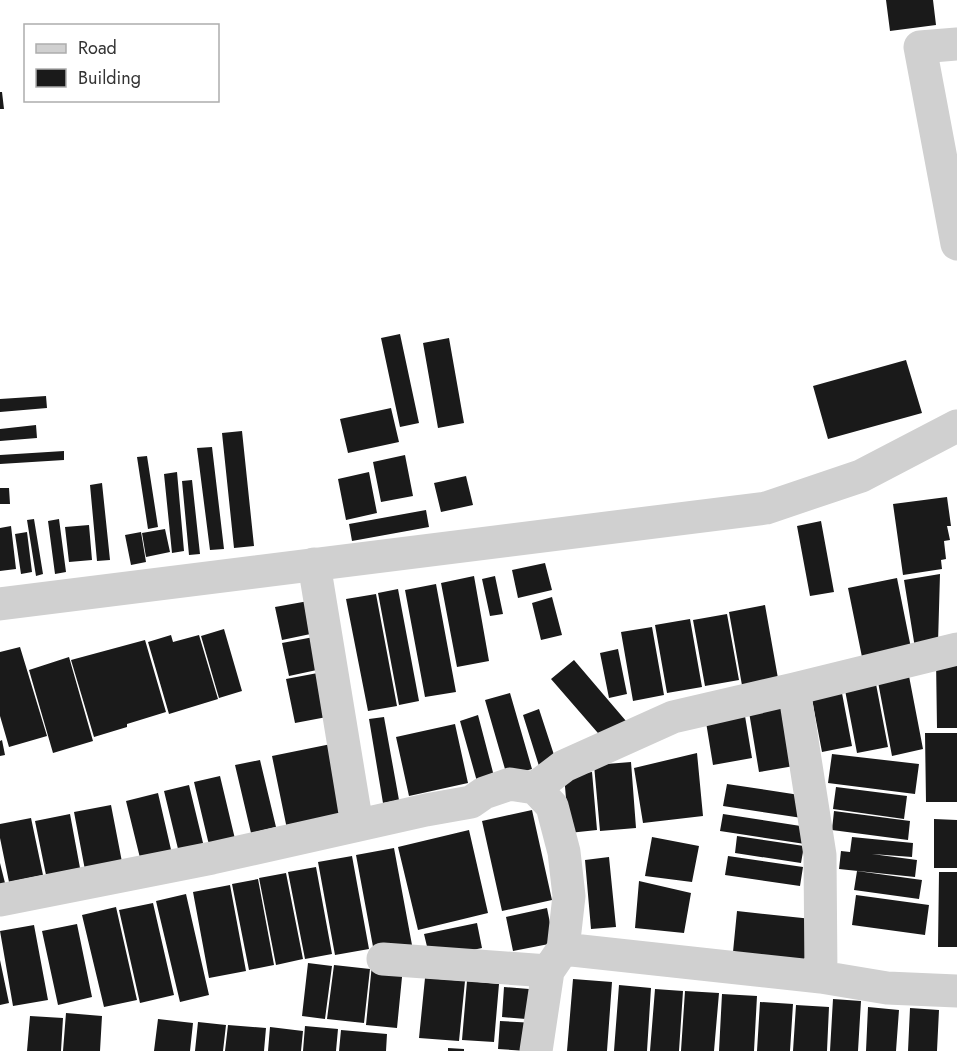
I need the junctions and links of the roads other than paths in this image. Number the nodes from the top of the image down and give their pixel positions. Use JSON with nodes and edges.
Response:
{"nodes":[{"id":1,"x":957,"y":44,"type":"edge"},
{"id":2,"x":957,"y":244,"type":"edge"},
{"id":3,"x":957,"y":426,"type":"edge"},
{"id":4,"x":314,"y":564,"type":"junction"},
{"id":5,"x":0,"y":604,"type":"edge"},
{"id":6,"x":957,"y":648,"type":"edge"},
{"id":7,"x":794,"y":689,"type":"junction"},
{"id":8,"x":535,"y":788,"type":"junction"},
{"id":9,"x":357,"y":825,"type":"junction"},
{"id":10,"x":0,"y":900,"type":"edge"},
{"id":11,"x":383,"y":959,"type":"dead end"},
{"id":12,"x":555,"y":960,"type":"junction"},
{"id":13,"x":821,"y":977,"type":"junction"},
{"id":14,"x":957,"y":991,"type":"edge"},
{"id":15,"x":536,"y":1051,"type":"edge"}],
"edges":[{"from":1,"to":2,"type":"street"},
{"from":3,"to":4,"type":"street"},
{"from":4,"to":5,"type":"street"},
{"from":4,"to":9,"type":"street"},
{"from":6,"to":7,"type":"street"},
{"from":7,"to":8,"type":"street"},
{"from":7,"to":13,"type":"street"},
{"from":8,"to":9,"type":"street"},
{"from":8,"to":12,"type":"street"},
{"from":9,"to":10,"type":"street"},
{"from":11,"to":12,"type":"street"},
{"from":12,"to":13,"type":"street"},
{"from":12,"to":15,"type":"street"},
{"from":13,"to":14,"type":"street"}]}
